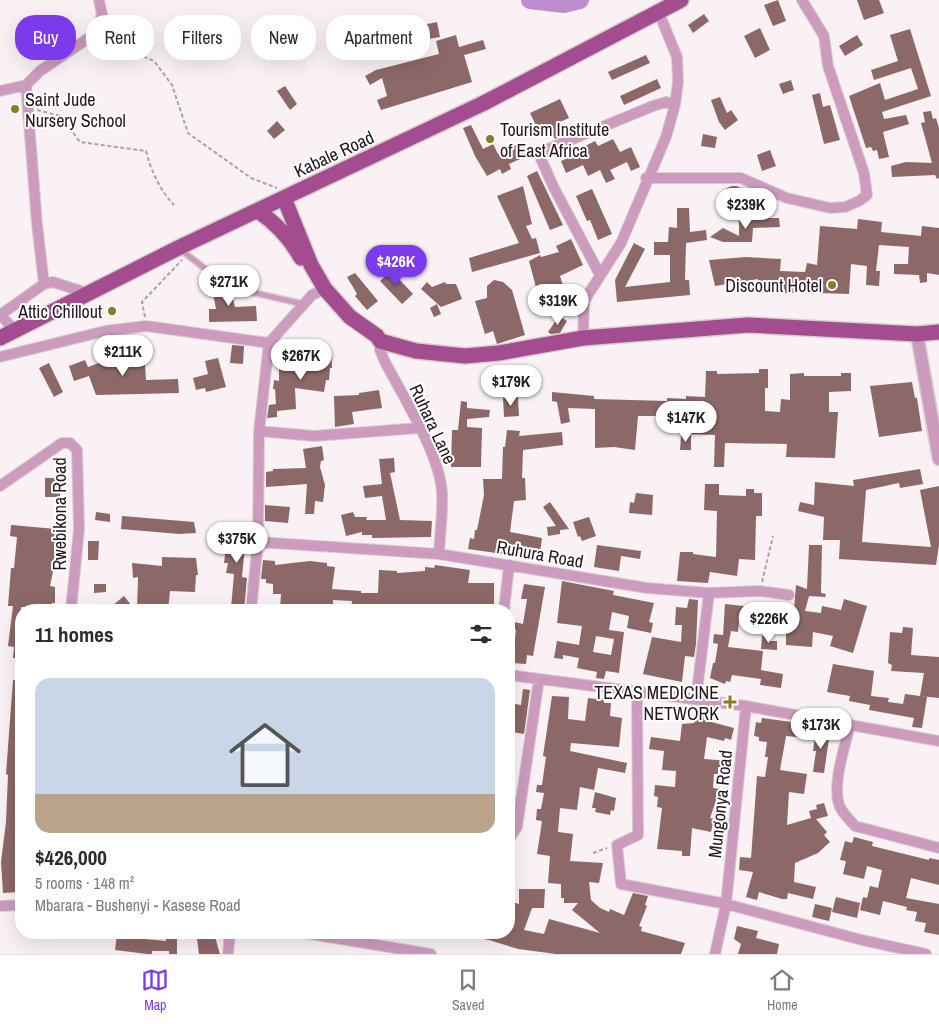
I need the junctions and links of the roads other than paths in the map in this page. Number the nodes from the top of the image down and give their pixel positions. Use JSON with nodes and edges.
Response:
{"nodes":[{"id":1,"x":99,"y":0,"type":"edge"},
{"id":2,"x":681,"y":0,"type":"edge"},
{"id":3,"x":802,"y":0,"type":"edge"},
{"id":4,"x":659,"y":13,"type":"junction"},
{"id":5,"x":26,"y":85,"type":"junction"},
{"id":6,"x":0,"y":90,"type":"edge"},
{"id":7,"x":675,"y":105,"type":"junction"},
{"id":8,"x":646,"y":178,"type":"junction"},
{"id":9,"x":312,"y":185,"type":"junction"},
{"id":10,"x":284,"y":198,"type":"junction"},
{"id":11,"x":258,"y":211,"type":"junction"},
{"id":12,"x":300,"y":234,"type":"junction"},
{"id":13,"x":182,"y":251,"type":"junction"},
{"id":14,"x":600,"y":275,"type":"junction"},
{"id":15,"x":44,"y":284,"type":"junction"},
{"id":16,"x":322,"y":290,"type":"junction"},
{"id":17,"x":87,"y":293,"type":"junction"},
{"id":18,"x":304,"y":304,"type":"junction"},
{"id":19,"x":0,"y":314,"type":"edge"},
{"id":20,"x":14,"y":330,"type":"junction"},
{"id":21,"x":939,"y":332,"type":"edge"},
{"id":22,"x":917,"y":334,"type":"junction"},
{"id":23,"x":0,"y":338,"type":"edge"},
{"id":24,"x":583,"y":338,"type":"junction"},
{"id":25,"x":269,"y":343,"type":"junction"},
{"id":26,"x":380,"y":345,"type":"junction"},
{"id":27,"x":0,"y":357,"type":"edge"},
{"id":28,"x":419,"y":428,"type":"junction"},
{"id":29,"x":259,"y":431,"type":"junction"},
{"id":30,"x":939,"y":459,"type":"edge"},
{"id":31,"x":0,"y":486,"type":"edge"},
{"id":32,"x":258,"y":542,"type":"junction"},
{"id":33,"x":439,"y":554,"type":"junction"},
{"id":34,"x":509,"y":565,"type":"junction"},
{"id":35,"x":709,"y":593,"type":"junction"},
{"id":36,"x":789,"y":595,"type":"dead end"},
{"id":37,"x":72,"y":604,"type":"edge"},
{"id":38,"x":252,"y":604,"type":"edge"},
{"id":39,"x":505,"y":604,"type":"edge"},
{"id":40,"x":515,"y":677,"type":"edge"},
{"id":41,"x":539,"y":679,"type":"junction"},
{"id":42,"x":637,"y":692,"type":"junction"},
{"id":43,"x":696,"y":699,"type":"junction"},
{"id":44,"x":746,"y":706,"type":"junction"},
{"id":45,"x":850,"y":724,"type":"junction"},
{"id":46,"x":939,"y":741,"type":"edge"},
{"id":47,"x":515,"y":829,"type":"edge"},
{"id":48,"x":939,"y":848,"type":"edge"},
{"id":49,"x":726,"y":904,"type":"junction"},
{"id":50,"x":15,"y":905,"type":"edge"},
{"id":51,"x":0,"y":906,"type":"edge"},
{"id":52,"x":229,"y":939,"type":"edge"},
{"id":53,"x":342,"y":939,"type":"edge"},
{"id":54,"x":393,"y":947,"type":"junction"},
{"id":55,"x":228,"y":954,"type":"edge"},
{"id":56,"x":403,"y":954,"type":"edge"},
{"id":57,"x":431,"y":954,"type":"edge"},
{"id":58,"x":715,"y":954,"type":"edge"},
{"id":59,"x":926,"y":954,"type":"edge"}],
"edges":[{"from":1,"to":5,"type":"street"},
{"from":2,"to":4,"type":"main road","name":"Kabale Road"},
{"from":3,"to":8,"type":"street"},
{"from":4,"to":7,"type":"street"},
{"from":4,"to":9,"type":"main road","name":"Kabale Road"},
{"from":5,"to":6,"type":"street"},
{"from":5,"to":15,"type":"street"},
{"from":7,"to":8,"type":"street"},
{"from":7,"to":14,"type":"street"},
{"from":8,"to":14,"type":"street"},
{"from":9,"to":10,"type":"main road","name":"Kabale Road"},
{"from":9,"to":12,"type":"main road"},
{"from":10,"to":11,"type":"main road","name":"Kabale Road"},
{"from":10,"to":12,"type":"main road"},
{"from":11,"to":13,"type":"main road","name":"Kabale Road"},
{"from":11,"to":16,"type":"main road"},
{"from":12,"to":16,"type":"main road"},
{"from":13,"to":17,"type":"main road","name":"Kabale Road"},
{"from":13,"to":18,"type":"lane"},
{"from":14,"to":24,"type":"street"},
{"from":15,"to":17,"type":"street"},
{"from":15,"to":19,"type":"street"},
{"from":16,"to":18,"type":"street"},
{"from":16,"to":26,"type":"main road"},
{"from":17,"to":20,"type":"main road","name":"Kabale Road"},
{"from":18,"to":25,"type":"street"},
{"from":19,"to":20,"type":"street"},
{"from":20,"to":23,"type":"main road","name":"Kabale Road"},
{"from":21,"to":22,"type":"main road"},
{"from":22,"to":24,"type":"main road"},
{"from":22,"to":30,"type":"street"},
{"from":24,"to":26,"type":"main road"},
{"from":25,"to":27,"type":"street"},
{"from":25,"to":29,"type":"street"},
{"from":26,"to":28,"type":"street","name":"Ruhara Lane"},
{"from":28,"to":29,"type":"street"},
{"from":28,"to":33,"type":"street","name":"Ruhara Lane"},
{"from":29,"to":32,"type":"street"},
{"from":31,"to":37,"type":"street","name":"Rwebikona Road"},
{"from":32,"to":33,"type":"street","name":"Ruhura Road"},
{"from":32,"to":38,"type":"street"},
{"from":33,"to":34,"type":"street","name":"Ruhura Road"},
{"from":34,"to":35,"type":"street","name":"Ruhura Road"},
{"from":34,"to":39,"type":"street"},
{"from":35,"to":36,"type":"street","name":"Ruhura Road"},
{"from":35,"to":43,"type":"street"},
{"from":40,"to":41,"type":"street"},
{"from":41,"to":42,"type":"street"},
{"from":41,"to":47,"type":"street"},
{"from":42,"to":43,"type":"street"},
{"from":42,"to":49,"type":"street"},
{"from":43,"to":44,"type":"street"},
{"from":44,"to":45,"type":"street"},
{"from":44,"to":49,"type":"street","name":"Mungonya Road"},
{"from":45,"to":46,"type":"street"},
{"from":45,"to":48,"type":"street"},
{"from":49,"to":58,"type":"street","name":"Mungonya Road"},
{"from":49,"to":59,"type":"street"},
{"from":50,"to":51,"type":"street"},
{"from":52,"to":55,"type":"street"},
{"from":53,"to":54,"type":"street"},
{"from":54,"to":56,"type":"street"},
{"from":54,"to":57,"type":"street"}]}
